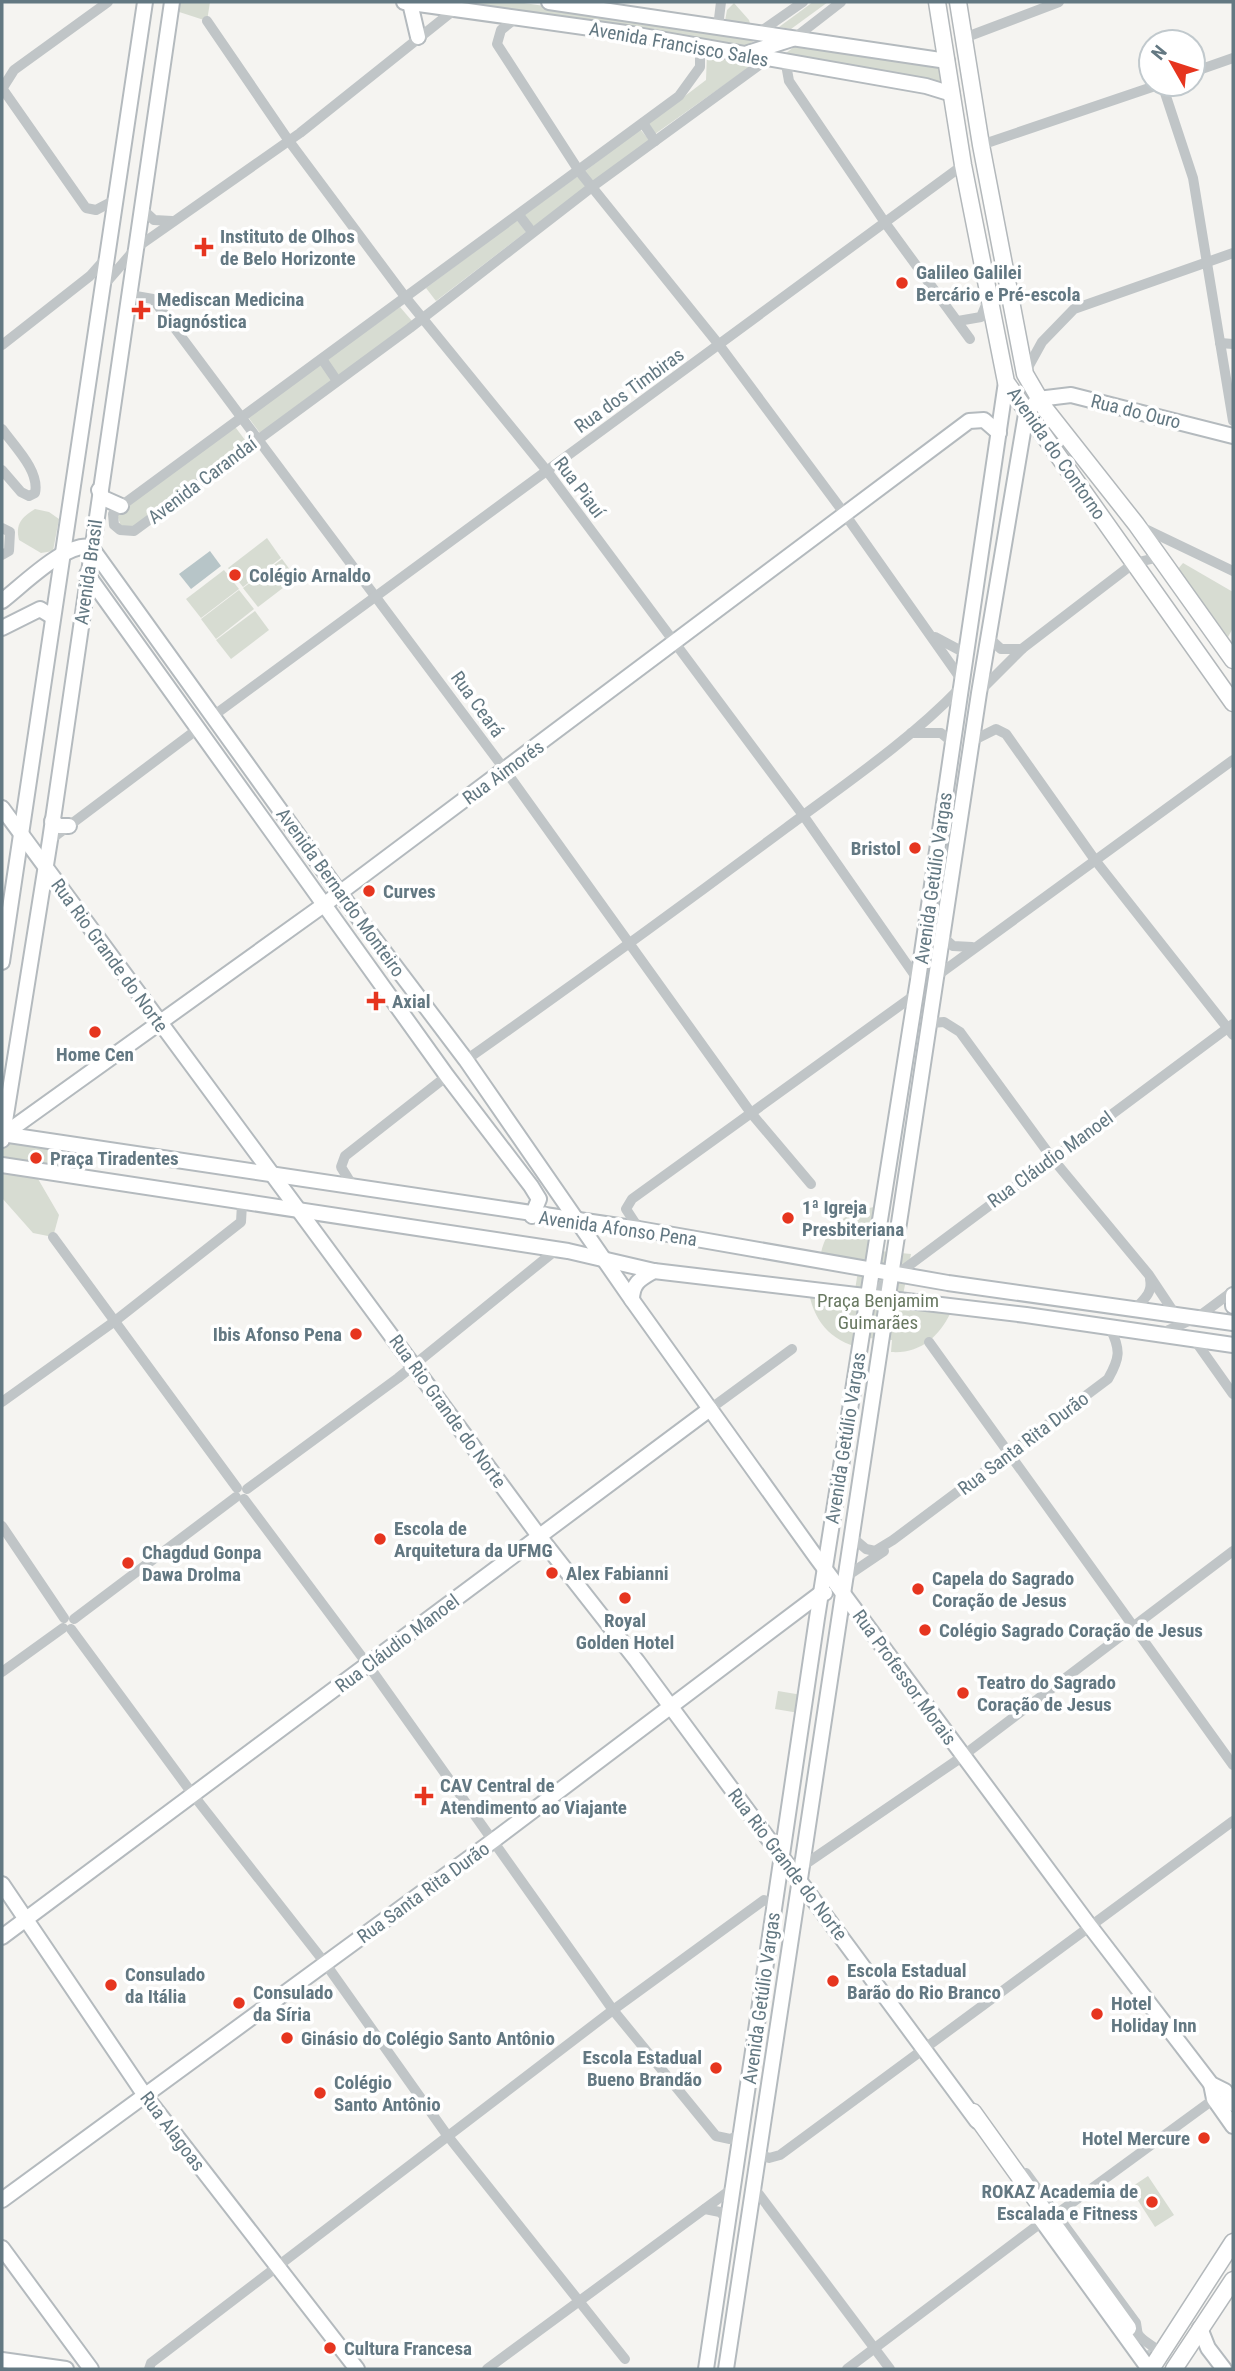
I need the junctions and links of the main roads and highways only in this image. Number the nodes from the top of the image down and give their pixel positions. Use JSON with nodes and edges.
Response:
{"nodes":[{"id":1,"x":937,"y":2,"type":"edge"},
{"id":2,"x":958,"y":2,"type":"edge"},
{"id":3,"x":947,"y":61,"type":"junction"},
{"id":4,"x":980,"y":139,"type":"junction"},
{"id":5,"x":1233,"y":660,"type":"edge"},
{"id":6,"x":1233,"y":703,"type":"edge"},
{"id":7,"x":973,"y":2112,"type":"road end"},
{"id":8,"x":1233,"y":2242,"type":"edge"},
{"id":9,"x":1233,"y":2280,"type":"edge"},
{"id":10,"x":1130,"y":2334,"type":"tunnel mouth"},
{"id":11,"x":1174,"y":2365,"type":"edge"},
{"id":12,"x":1150,"y":2369,"type":"edge"}],
"edges":[{"from":1,"to":3,"type":"main road","name":"Avenida do Contorno"},
{"from":2,"to":4,"type":"main road","name":"Avenida do Contorno"},
{"from":3,"to":4,"type":"main road"},
{"from":3,"to":6,"type":"main road","name":"Avenida do Contorno"},
{"from":4,"to":5,"type":"main road","name":"Avenida do Contorno"},
{"from":7,"to":10,"type":"main road"},
{"from":8,"to":11,"type":"main road"},
{"from":9,"to":11,"type":"main road"},
{"from":11,"to":12,"type":"main road"}]}
